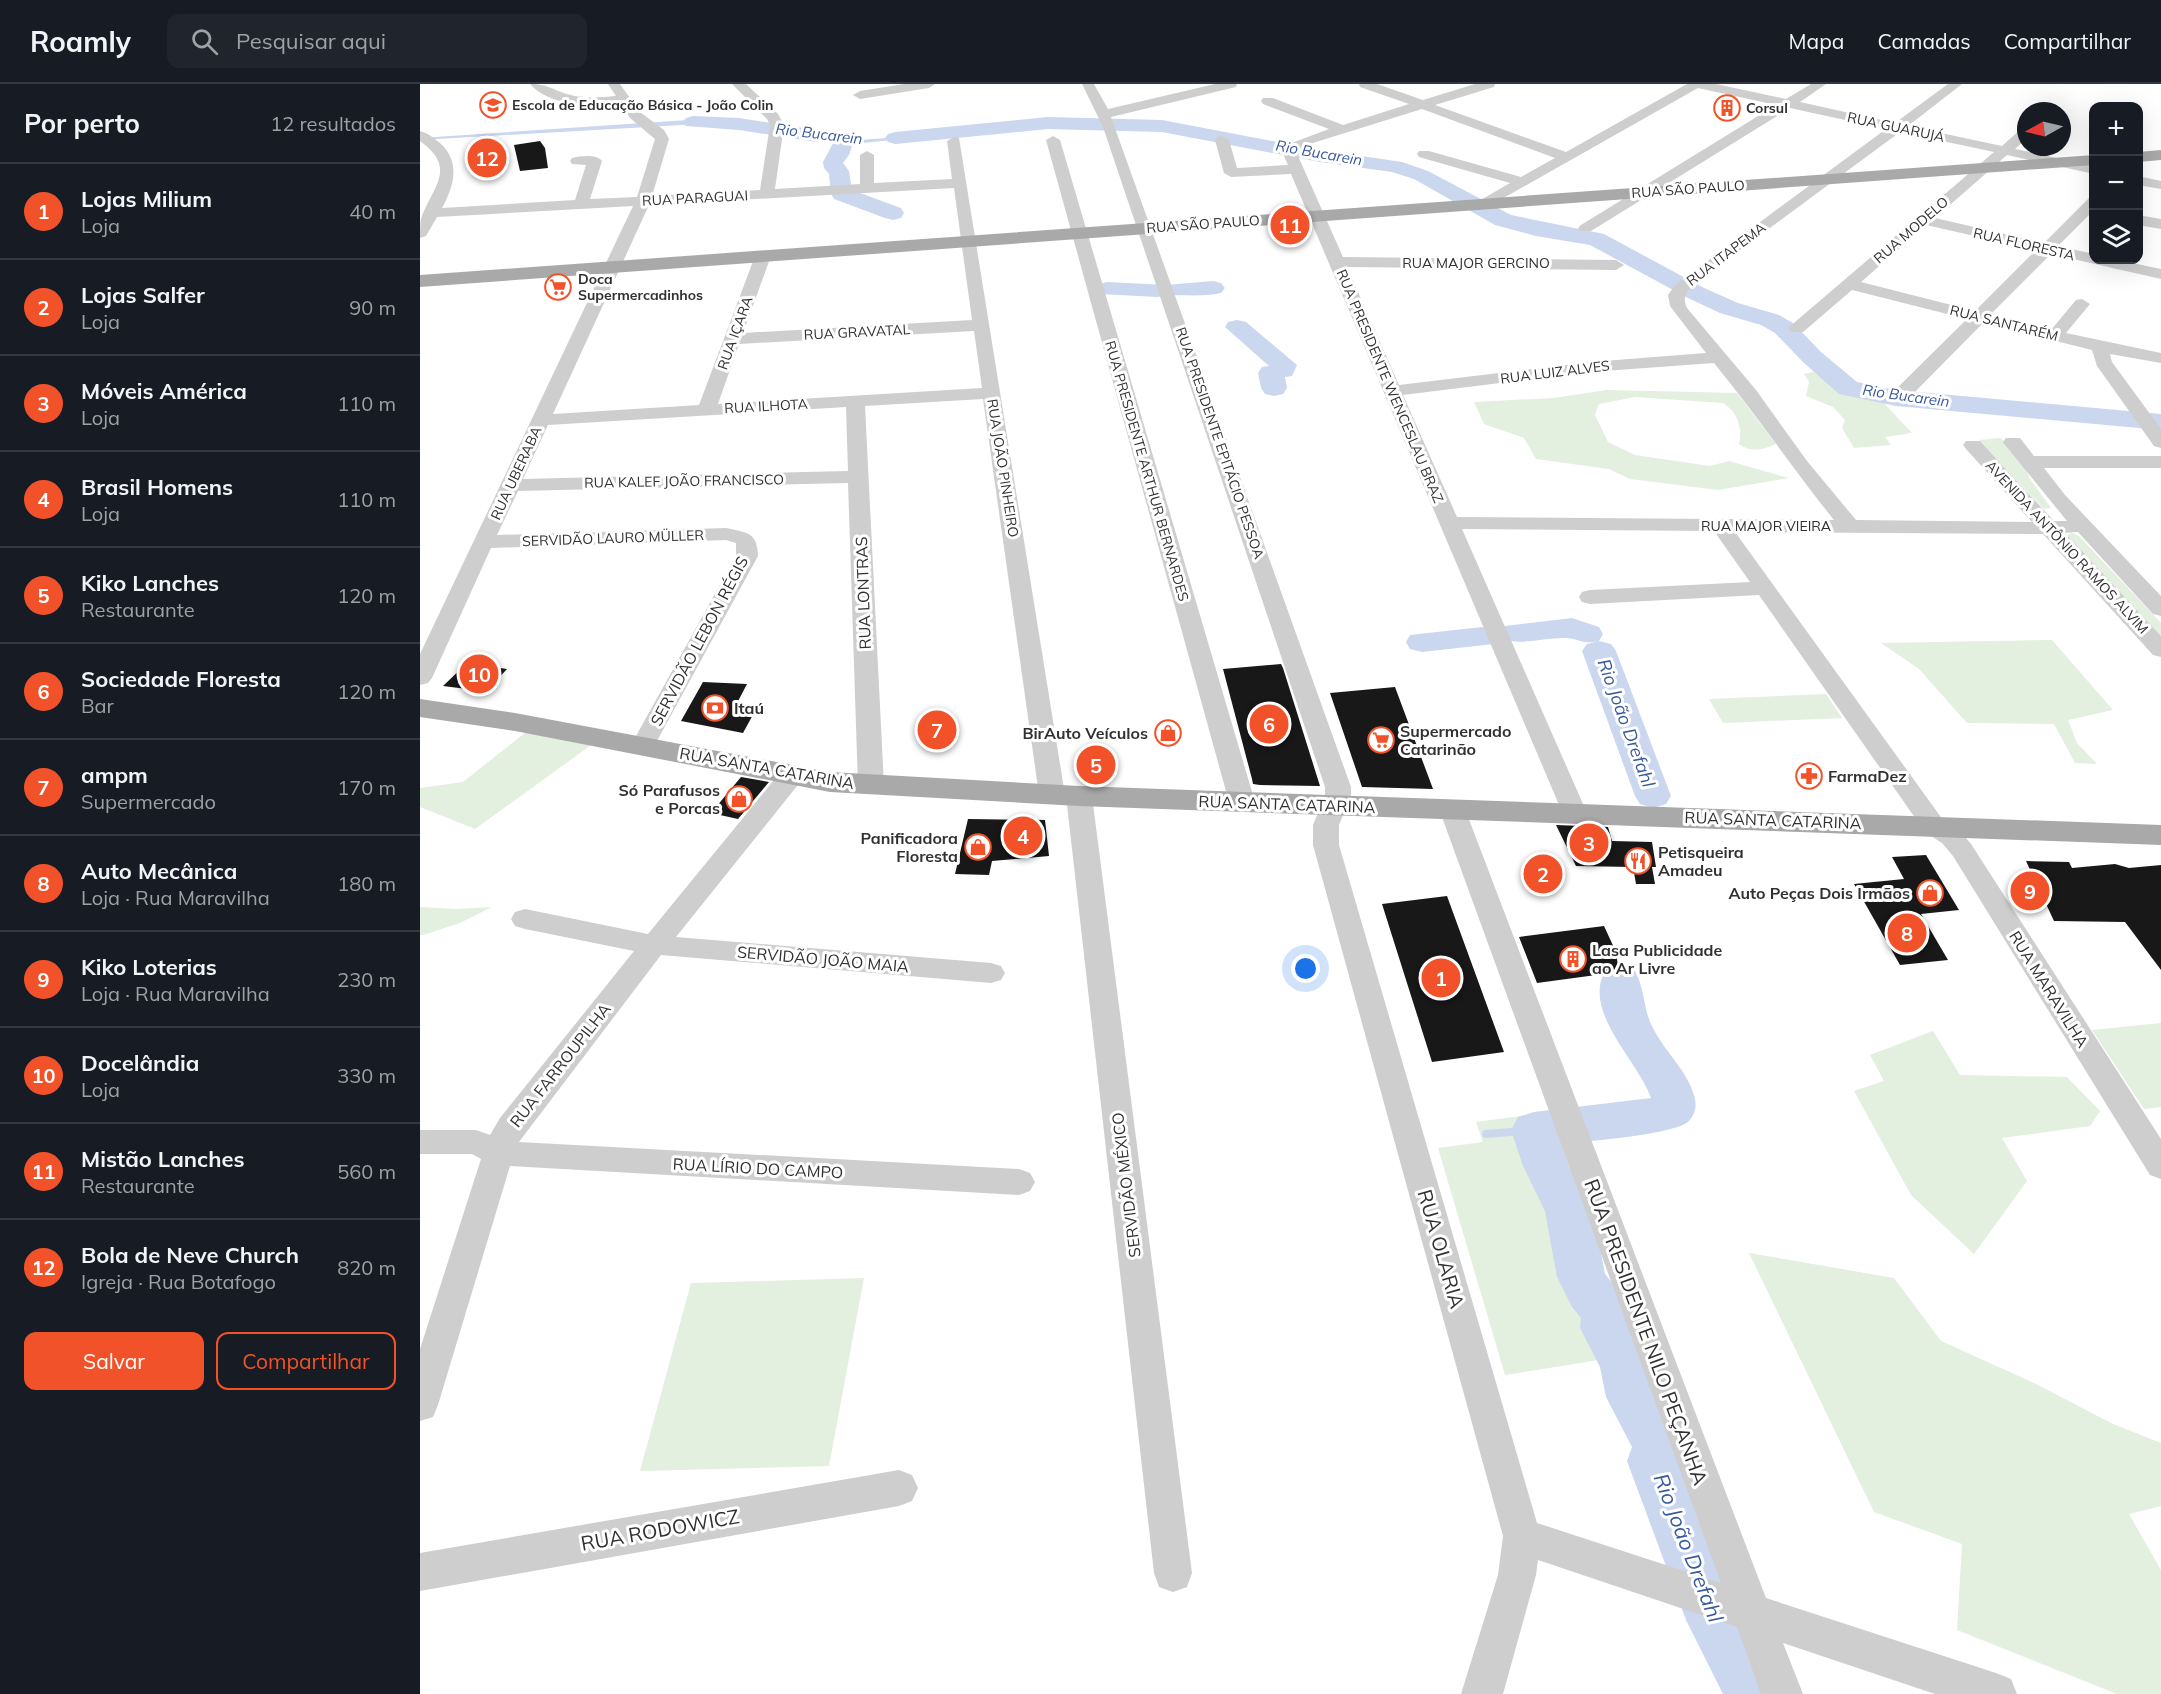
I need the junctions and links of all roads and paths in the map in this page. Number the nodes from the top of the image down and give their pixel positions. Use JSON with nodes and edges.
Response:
{"nodes":[{"id":1,"x":536,"y":84,"type":"edge"},
{"id":2,"x":614,"y":84,"type":"edge"},
{"id":3,"x":738,"y":84,"type":"edge"},
{"id":4,"x":929,"y":84,"type":"edge"},
{"id":5,"x":1088,"y":84,"type":"edge"},
{"id":6,"x":1231,"y":84,"type":"edge"},
{"id":7,"x":1365,"y":84,"type":"edge"},
{"id":8,"x":1489,"y":84,"type":"edge"},
{"id":9,"x":1697,"y":84,"type":"edge"},
{"id":10,"x":1820,"y":84,"type":"edge"},
{"id":11,"x":1956,"y":84,"type":"edge"},
{"id":12,"x":910,"y":85,"type":"edge"},
{"id":13,"x":860,"y":95,"type":"dead end"},
{"id":14,"x":624,"y":100,"type":"junction"},
{"id":15,"x":1268,"y":101,"type":"dead end"},
{"id":16,"x":1788,"y":104,"type":"junction"},
{"id":17,"x":1422,"y":105,"type":"junction"},
{"id":18,"x":1107,"y":120,"type":"junction"},
{"id":19,"x":1897,"y":127,"type":"junction"},
{"id":20,"x":1341,"y":129,"type":"junction"},
{"id":21,"x":424,"y":138,"type":"edge"},
{"id":22,"x":1053,"y":140,"type":"dead end"},
{"id":23,"x":1222,"y":140,"type":"dead end"},
{"id":24,"x":2017,"y":140,"type":"edge"},
{"id":25,"x":954,"y":141,"type":"dead end"},
{"id":26,"x":2004,"y":151,"type":"junction"},
{"id":27,"x":1424,"y":154,"type":"dead end"},
{"id":28,"x":867,"y":155,"type":"dead end"},
{"id":29,"x":2161,"y":155,"type":"edge"},
{"id":30,"x":1567,"y":157,"type":"junction"},
{"id":31,"x":2143,"y":157,"type":"edge"},
{"id":32,"x":2089,"y":160,"type":"edge"},
{"id":33,"x":577,"y":161,"type":"dead end"},
{"id":34,"x":2059,"y":163,"type":"junction"},
{"id":35,"x":1984,"y":168,"type":"junction"},
{"id":36,"x":1296,"y":169,"type":"junction"},
{"id":37,"x":2089,"y":169,"type":"edge"},
{"id":38,"x":1827,"y":179,"type":"junction"},
{"id":39,"x":2143,"y":181,"type":"edge"},
{"id":40,"x":1522,"y":182,"type":"junction"},
{"id":41,"x":960,"y":183,"type":"junction"},
{"id":42,"x":2161,"y":184,"type":"edge"},
{"id":43,"x":867,"y":188,"type":"junction"},
{"id":44,"x":1642,"y":193,"type":"junction"},
{"id":45,"x":767,"y":194,"type":"junction"},
{"id":46,"x":643,"y":201,"type":"junction"},
{"id":47,"x":581,"y":204,"type":"junction"},
{"id":48,"x":1476,"y":205,"type":"junction"},
{"id":49,"x":2089,"y":209,"type":"edge"},
{"id":50,"x":431,"y":213,"type":"junction"},
{"id":51,"x":1317,"y":216,"type":"junction"},
{"id":52,"x":1923,"y":220,"type":"junction"},
{"id":53,"x":2143,"y":221,"type":"edge"},
{"id":54,"x":2161,"y":224,"type":"edge"},
{"id":55,"x":1146,"y":228,"type":"junction"},
{"id":56,"x":1586,"y":228,"type":"dead end"},
{"id":57,"x":420,"y":233,"type":"edge"},
{"id":58,"x":1079,"y":233,"type":"junction"},
{"id":59,"x":969,"y":241,"type":"junction"},
{"id":60,"x":2045,"y":250,"type":"junction"},
{"id":61,"x":763,"y":256,"type":"junction"},
{"id":62,"x":1337,"y":262,"type":"junction"},
{"id":63,"x":1616,"y":265,"type":"dead end"},
{"id":64,"x":611,"y":267,"type":"junction"},
{"id":65,"x":2161,"y":274,"type":"edge"},
{"id":66,"x":420,"y":281,"type":"edge"},
{"id":67,"x":1849,"y":284,"type":"junction"},
{"id":68,"x":2082,"y":304,"type":"dead end"},
{"id":69,"x":1979,"y":317,"type":"junction"},
{"id":70,"x":982,"y":326,"type":"junction"},
{"id":71,"x":1797,"y":328,"type":"dead end"},
{"id":72,"x":2055,"y":336,"type":"junction"},
{"id":73,"x":732,"y":339,"type":"junction"},
{"id":74,"x":2100,"y":347,"type":"junction"},
{"id":75,"x":1718,"y":357,"type":"junction"},
{"id":76,"x":2161,"y":358,"type":"edge"},
{"id":77,"x":1392,"y":391,"type":"junction"},
{"id":78,"x":992,"y":393,"type":"junction"},
{"id":79,"x":1901,"y":395,"type":"dead end"},
{"id":80,"x":855,"y":401,"type":"junction"},
{"id":81,"x":706,"y":410,"type":"junction"},
{"id":82,"x":540,"y":420,"type":"junction"},
{"id":83,"x":2150,"y":427,"type":"edge"},
{"id":84,"x":2013,"y":442,"type":"dead end"},
{"id":85,"x":1973,"y":445,"type":"dead end"},
{"id":86,"x":2028,"y":462,"type":"junction"},
{"id":87,"x":2161,"y":462,"type":"edge"},
{"id":88,"x":858,"y":477,"type":"junction"},
{"id":89,"x":510,"y":485,"type":"junction"},
{"id":90,"x":1449,"y":523,"type":"junction"},
{"id":91,"x":1720,"y":525,"type":"junction"},
{"id":92,"x":1850,"y":526,"type":"junction"},
{"id":93,"x":2082,"y":526,"type":"junction"},
{"id":94,"x":2049,"y":528,"type":"junction"},
{"id":95,"x":743,"y":538,"type":"joint"},
{"id":96,"x":483,"y":542,"type":"junction"},
{"id":97,"x":1765,"y":588,"type":"junction"},
{"id":98,"x":1590,"y":597,"type":"dead end"},
{"id":99,"x":2161,"y":609,"type":"edge"},
{"id":100,"x":2161,"y":650,"type":"edge"},
{"id":101,"x":420,"y":678,"type":"edge"},
{"id":102,"x":420,"y":708,"type":"edge"},
{"id":103,"x":643,"y":745,"type":"junction"},
{"id":104,"x":792,"y":775,"type":"junction"},
{"id":105,"x":871,"y":786,"type":"junction"},
{"id":106,"x":1066,"y":796,"type":"junction"},
{"id":107,"x":1242,"y":802,"type":"junction"},
{"id":108,"x":1334,"y":805,"type":"junction"},
{"id":109,"x":1452,"y":809,"type":"junction"},
{"id":110,"x":1574,"y":813,"type":"junction"},
{"id":111,"x":1934,"y":826,"type":"junction"},
{"id":112,"x":2161,"y":835,"type":"edge"},
{"id":113,"x":525,"y":919,"type":"dead end"},
{"id":114,"x":654,"y":945,"type":"junction"},
{"id":115,"x":991,"y":973,"type":"dead end"},
{"id":116,"x":420,"y":1142,"type":"edge"},
{"id":117,"x":497,"y":1153,"type":"junction"},
{"id":118,"x":2161,"y":1166,"type":"edge"},
{"id":119,"x":1019,"y":1182,"type":"dead end"},
{"id":120,"x":420,"y":1406,"type":"edge"},
{"id":121,"x":899,"y":1488,"type":"dead end"},
{"id":122,"x":1522,"y":1536,"type":"junction"},
{"id":123,"x":420,"y":1572,"type":"edge"},
{"id":124,"x":1173,"y":1573,"type":"dead end"},
{"id":125,"x":1719,"y":1601,"type":"junction"},
{"id":126,"x":1482,"y":1694,"type":"edge"},
{"id":127,"x":1782,"y":1694,"type":"edge"},
{"id":128,"x":1996,"y":1694,"type":"edge"}],
"edges":[{"from":1,"to":14,"type":"street"},
{"from":2,"to":14,"type":"street"},
{"from":3,"to":45,"type":"street"},
{"from":4,"to":12,"type":"street"},
{"from":5,"to":18,"type":"street","name":"RUA PRESIDENTE EPITÁCIO PESSOA"},
{"from":6,"to":18,"type":"street"},
{"from":7,"to":17,"type":"street"},
{"from":8,"to":17,"type":"street","name":"RUA PRESIDENTE WENCESLAU BRAZ"},
{"from":9,"to":16,"type":"street","name":"RUA GUARUJÁ"},
{"from":9,"to":30,"type":"street"},
{"from":10,"to":16,"type":"street"},
{"from":11,"to":19,"type":"street","name":"RUA ITAPEMA"},
{"from":12,"to":13,"type":"street"},
{"from":14,"to":46,"type":"street","name":"RUA UBERABA"},
{"from":15,"to":20,"type":"street"},
{"from":16,"to":19,"type":"street","name":"RUA GUARUJÁ"},
{"from":16,"to":44,"type":"street"},
{"from":17,"to":20,"type":"street","name":"RUA PRESIDENTE WENCESLAU BRAZ"},
{"from":17,"to":30,"type":"street"},
{"from":18,"to":55,"type":"street","name":"RUA PRESIDENTE EPITÁCIO PESSOA"},
{"from":19,"to":26,"type":"street","name":"RUA GUARUJÁ"},
{"from":19,"to":38,"type":"street","name":"RUA ITAPEMA"},
{"from":20,"to":36,"type":"street","name":"RUA PRESIDENTE WENCESLAU BRAZ"},
{"from":21,"to":50,"type":"street"},
{"from":22,"to":58,"type":"street","name":"RUA PRESIDENTE ARTHUR BERNARDES"},
{"from":23,"to":36,"type":"street"},
{"from":24,"to":26,"type":"street","name":"RUA MODELO"},
{"from":25,"to":41,"type":"street","name":"RUA JOÃO PINHEIRO"},
{"from":26,"to":34,"type":"street","name":"RUA GUARUJÁ"},
{"from":26,"to":35,"type":"street","name":"RUA MODELO"},
{"from":27,"to":40,"type":"street"},
{"from":28,"to":43,"type":"street"},
{"from":29,"to":31,"type":"main road"},
{"from":30,"to":40,"type":"street"},
{"from":32,"to":34,"type":"main road","name":"RUA SÃO PAULO"},
{"from":33,"to":47,"type":"street"},
{"from":34,"to":35,"type":"main road","name":"RUA SÃO PAULO"},
{"from":34,"to":37,"type":"street","name":"RUA GUARUJÁ"},
{"from":35,"to":38,"type":"main road","name":"RUA SÃO PAULO"},
{"from":35,"to":52,"type":"street","name":"RUA MODELO"},
{"from":36,"to":51,"type":"street","name":"RUA PRESIDENTE WENCESLAU BRAZ"},
{"from":38,"to":44,"type":"main road","name":"RUA SÃO PAULO"},
{"from":38,"to":75,"type":"street","name":"RUA ITAPEMA"},
{"from":39,"to":42,"type":"street"},
{"from":40,"to":48,"type":"street"},
{"from":41,"to":43,"type":"street","name":"RUA PARAGUAI"},
{"from":41,"to":59,"type":"street","name":"RUA JOÃO PINHEIRO"},
{"from":43,"to":45,"type":"street","name":"RUA PARAGUAI"},
{"from":44,"to":48,"type":"main road","name":"RUA SÃO PAULO"},
{"from":44,"to":56,"type":"street"},
{"from":45,"to":46,"type":"street","name":"RUA PARAGUAI"},
{"from":46,"to":47,"type":"street","name":"RUA PARAGUAI"},
{"from":46,"to":64,"type":"street","name":"RUA UBERABA"},
{"from":47,"to":50,"type":"street","name":"RUA PARAGUAI"},
{"from":48,"to":51,"type":"main road","name":"RUA SÃO PAULO"},
{"from":49,"to":60,"type":"street"},
{"from":50,"to":57,"type":"street"},
{"from":51,"to":55,"type":"main road","name":"RUA SÃO PAULO"},
{"from":51,"to":62,"type":"street","name":"RUA PRESIDENTE WENCESLAU BRAZ"},
{"from":52,"to":60,"type":"street","name":"RUA FLORESTA"},
{"from":52,"to":67,"type":"street","name":"RUA MODELO"},
{"from":53,"to":54,"type":"street"},
{"from":55,"to":58,"type":"main road","name":"RUA SÃO PAULO"},
{"from":55,"to":108,"type":"street","name":"RUA PRESIDENTE EPITÁCIO PESSOA"},
{"from":58,"to":59,"type":"main road","name":"RUA SÃO PAULO"},
{"from":58,"to":107,"type":"street","name":"RUA PRESIDENTE ARTHUR BERNARDES"},
{"from":59,"to":61,"type":"main road","name":"RUA SÃO PAULO"},
{"from":59,"to":70,"type":"street","name":"RUA JOÃO PINHEIRO"},
{"from":60,"to":65,"type":"street","name":"RUA FLORESTA"},
{"from":60,"to":69,"type":"street"},
{"from":61,"to":64,"type":"main road","name":"RUA SÃO PAULO"},
{"from":61,"to":73,"type":"street","name":"RUA IÇARA"},
{"from":62,"to":63,"type":"street","name":"RUA MAJOR GERCINO"},
{"from":62,"to":77,"type":"street","name":"RUA PRESIDENTE WENCESLAU BRAZ"},
{"from":64,"to":66,"type":"main road","name":"RUA SÃO PAULO"},
{"from":64,"to":82,"type":"street","name":"RUA UBERABA"},
{"from":67,"to":69,"type":"street","name":"RUA SANTARÉM"},
{"from":67,"to":71,"type":"street","name":"RUA MODELO"},
{"from":68,"to":72,"type":"street"},
{"from":69,"to":72,"type":"street","name":"RUA SANTARÉM"},
{"from":69,"to":79,"type":"street"},
{"from":70,"to":73,"type":"street","name":"RUA GRAVATAL"},
{"from":70,"to":78,"type":"street","name":"RUA JOÃO PINHEIRO"},
{"from":72,"to":74,"type":"street","name":"RUA SANTARÉM"},
{"from":73,"to":81,"type":"street","name":"RUA IÇARA"},
{"from":74,"to":76,"type":"street","name":"RUA SANTARÉM"},
{"from":74,"to":83,"type":"street"},
{"from":75,"to":77,"type":"street","name":"RUA LUIZ ALVES"},
{"from":75,"to":92,"type":"street","name":"RUA ITAPEMA"},
{"from":77,"to":90,"type":"street","name":"RUA PRESIDENTE WENCESLAU BRAZ"},
{"from":78,"to":80,"type":"street","name":"RUA ILHOTA"},
{"from":78,"to":106,"type":"street","name":"RUA JOÃO PINHEIRO"},
{"from":80,"to":81,"type":"street","name":"RUA ILHOTA"},
{"from":80,"to":88,"type":"street","name":"RUA LONTRAS"},
{"from":81,"to":82,"type":"street","name":"RUA ILHOTA"},
{"from":82,"to":89,"type":"street","name":"RUA UBERABA"},
{"from":84,"to":86,"type":"street","name":"AVENIDA ANTÔNIO RAMOS ALVIM"},
{"from":85,"to":94,"type":"street","name":"AVENIDA ANTÔNIO RAMOS ALVIM"},
{"from":86,"to":87,"type":"street"},
{"from":86,"to":93,"type":"street","name":"AVENIDA ANTÔNIO RAMOS ALVIM"},
{"from":88,"to":89,"type":"street","name":"RUA KALEF JOÃO FRANCISCO"},
{"from":88,"to":105,"type":"street","name":"RUA LONTRAS"},
{"from":89,"to":96,"type":"street","name":"RUA UBERABA"},
{"from":90,"to":91,"type":"street","name":"RUA MAJOR VIEIRA"},
{"from":90,"to":110,"type":"street","name":"RUA PRESIDENTE WENCESLAU BRAZ"},
{"from":91,"to":92,"type":"street","name":"RUA MAJOR VIEIRA"},
{"from":91,"to":97,"type":"street","name":"RUA MARAVILHA"},
{"from":92,"to":94,"type":"street","name":"RUA MAJOR VIEIRA"},
{"from":93,"to":94,"type":"street","name":"RUA MAJOR VIEIRA"},
{"from":93,"to":99,"type":"street","name":"AVENIDA ANTÔNIO RAMOS ALVIM"},
{"from":94,"to":100,"type":"street","name":"AVENIDA ANTÔNIO RAMOS ALVIM"},
{"from":95,"to":96,"type":"street","name":"SERVIDÃO LAURO MÜLLER"},
{"from":95,"to":103,"type":"street","name":"SERVIDÃO LEBON RÉGIS"},
{"from":96,"to":101,"type":"street","name":"RUA UBERABA"},
{"from":97,"to":98,"type":"street"},
{"from":97,"to":111,"type":"street","name":"RUA MARAVILHA"},
{"from":102,"to":103,"type":"main road","name":"RUA SANTA CATARINA"},
{"from":103,"to":104,"type":"main road","name":"RUA SANTA CATARINA"},
{"from":104,"to":105,"type":"main road","name":"RUA SANTA CATARINA"},
{"from":104,"to":114,"type":"street","name":"RUA FARROUPILHA"},
{"from":105,"to":106,"type":"main road","name":"RUA SANTA CATARINA"},
{"from":106,"to":107,"type":"main road","name":"RUA SANTA CATARINA"},
{"from":106,"to":124,"type":"street","name":"SERVIDÃO MÉXICO"},
{"from":107,"to":108,"type":"main road","name":"RUA SANTA CATARINA"},
{"from":108,"to":109,"type":"main road","name":"RUA SANTA CATARINA"},
{"from":108,"to":122,"type":"street","name":"RUA OLARIA"},
{"from":109,"to":110,"type":"main road","name":"RUA SANTA CATARINA"},
{"from":109,"to":125,"type":"street","name":"RUA PRESIDENTE NILO PEÇANHA"},
{"from":110,"to":111,"type":"main road","name":"RUA SANTA CATARINA"},
{"from":111,"to":112,"type":"main road","name":"RUA SANTA CATARINA"},
{"from":111,"to":118,"type":"street","name":"RUA MARAVILHA"},
{"from":113,"to":114,"type":"street","name":"SERVIDÃO JOÃO MAIA"},
{"from":114,"to":115,"type":"street","name":"SERVIDÃO JOÃO MAIA"},
{"from":114,"to":117,"type":"street","name":"RUA FARROUPILHA"},
{"from":116,"to":117,"type":"street","name":"RUA LÍRIO DO CAMPO"},
{"from":117,"to":119,"type":"street","name":"RUA LÍRIO DO CAMPO"},
{"from":117,"to":120,"type":"street","name":"RUA FARROUPILHA"},
{"from":121,"to":123,"type":"street","name":"RUA RODOWICZ"},
{"from":122,"to":125,"type":"street"},
{"from":122,"to":126,"type":"street","name":"RUA OLARIA"},
{"from":125,"to":127,"type":"street","name":"RUA PRESIDENTE NILO PEÇANHA"},
{"from":125,"to":128,"type":"street"}]}
